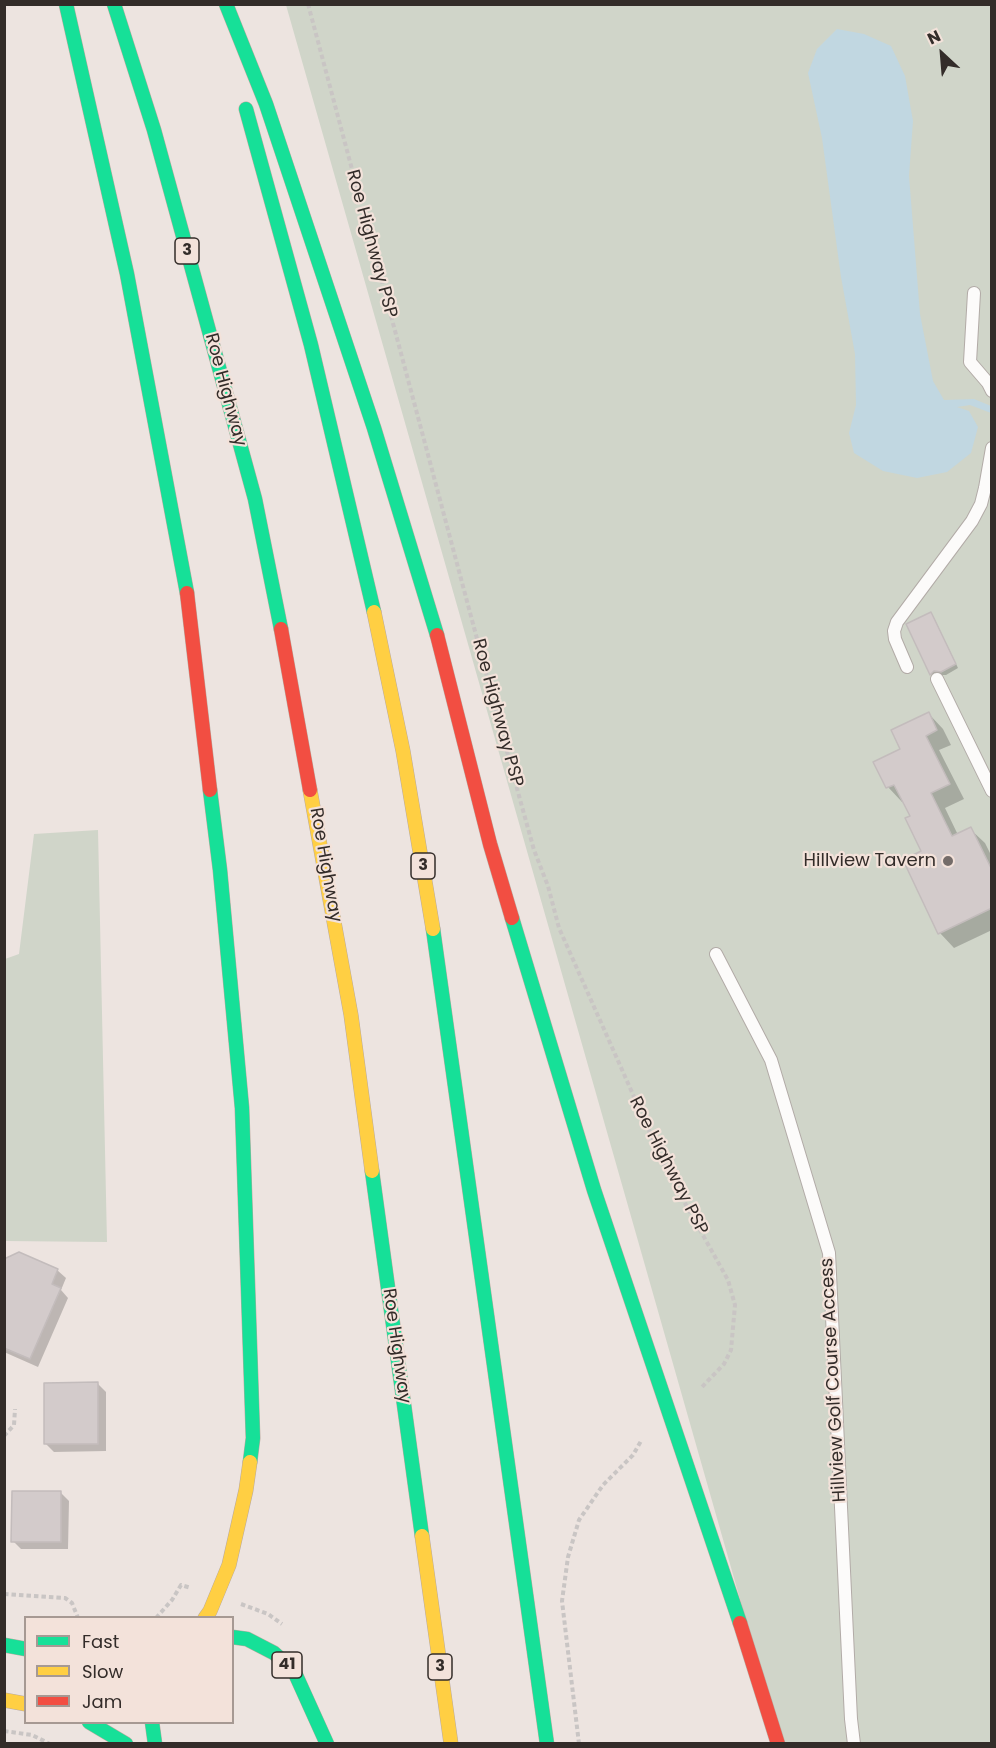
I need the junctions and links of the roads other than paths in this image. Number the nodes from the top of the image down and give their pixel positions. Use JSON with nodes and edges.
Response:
{"nodes":[{"id":1,"x":66,"y":4,"type":"edge"},
{"id":2,"x":114,"y":4,"type":"edge"},
{"id":3,"x":213,"y":4,"type":"edge"},
{"id":4,"x":226,"y":4,"type":"edge"},
{"id":5,"x":227,"y":44,"type":"dead end"},
{"id":6,"x":243,"y":99,"type":"dead end"},
{"id":7,"x":974,"y":293,"type":"dead end"},
{"id":8,"x":992,"y":391,"type":"edge"},
{"id":9,"x":992,"y":448,"type":"edge"},
{"id":10,"x":907,"y":667,"type":"dead end"},
{"id":11,"x":937,"y":679,"type":"dead end"},
{"id":12,"x":992,"y":791,"type":"edge"},
{"id":13,"x":716,"y":954,"type":"dead end"},
{"id":14,"x":206,"y":1616,"type":"edge"},
{"id":15,"x":234,"y":1637,"type":"edge"},
{"id":16,"x":4,"y":1645,"type":"edge"},
{"id":17,"x":24,"y":1649,"type":"edge"},
{"id":18,"x":4,"y":1700,"type":"edge"},
{"id":19,"x":24,"y":1704,"type":"edge"},
{"id":20,"x":93,"y":1724,"type":"edge"},
{"id":21,"x":152,"y":1724,"type":"edge"},
{"id":22,"x":126,"y":1743,"type":"edge"},
{"id":23,"x":155,"y":1743,"type":"edge"},
{"id":24,"x":327,"y":1743,"type":"edge"},
{"id":25,"x":451,"y":1743,"type":"edge"},
{"id":26,"x":547,"y":1743,"type":"edge"},
{"id":27,"x":778,"y":1743,"type":"edge"},
{"id":28,"x":854,"y":1743,"type":"edge"}],
"edges":[{"from":1,"to":14,"type":"main road"},
{"from":2,"to":25,"type":"main road","name":"Roe Highway","number":"3"},
{"from":3,"to":5,"type":"main road"},
{"from":4,"to":27,"type":"main road"},
{"from":6,"to":26,"type":"main road","number":"3"},
{"from":7,"to":8,"type":"lane"},
{"from":9,"to":10,"type":"lane"},
{"from":11,"to":12,"type":"lane"},
{"from":13,"to":28,"type":"lane","name":"Hillview Golf Course Access"},
{"from":15,"to":24,"type":"main road","number":"41"},
{"from":16,"to":17,"type":"main road"},
{"from":18,"to":19,"type":"main road"},
{"from":20,"to":22,"type":"main road"},
{"from":21,"to":23,"type":"main road"}]}
